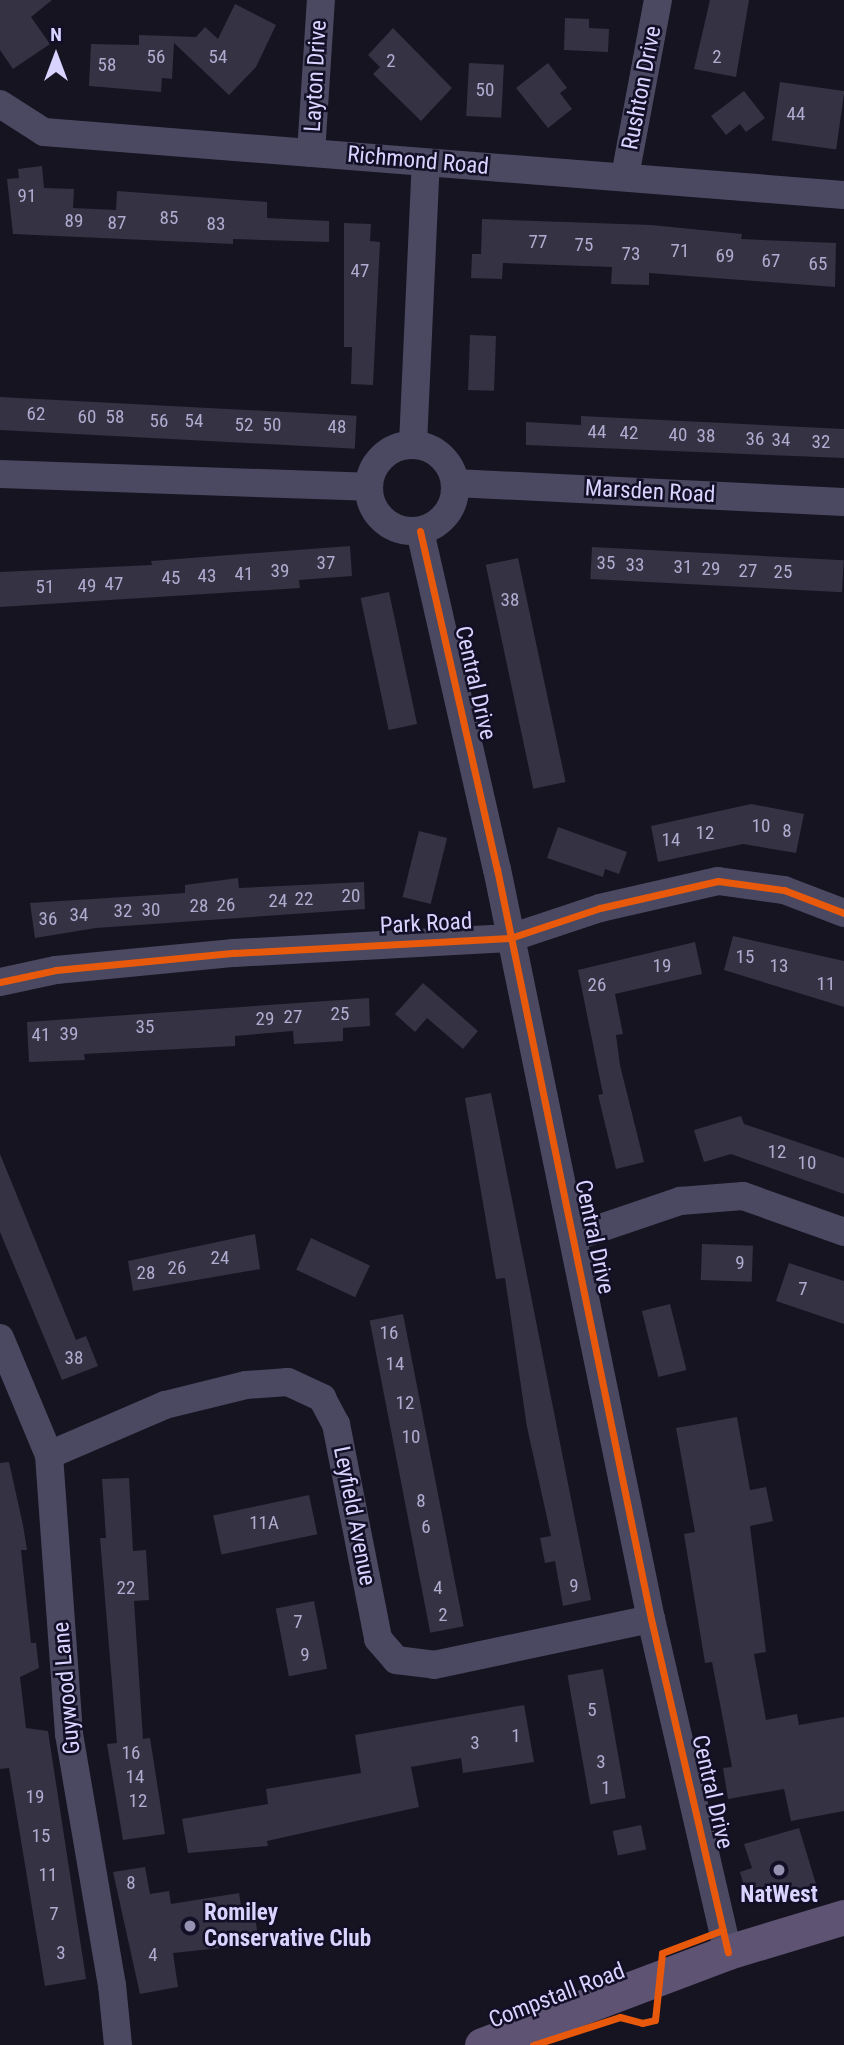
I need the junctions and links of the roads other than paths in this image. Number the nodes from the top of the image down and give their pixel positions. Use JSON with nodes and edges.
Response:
{"nodes":[{"id":1,"x":321,"y":0,"type":"edge"},
{"id":2,"x":658,"y":0,"type":"edge"},
{"id":3,"x":0,"y":104,"type":"edge"},
{"id":4,"x":312,"y":153,"type":"junction"},
{"id":5,"x":426,"y":163,"type":"junction"},
{"id":6,"x":625,"y":176,"type":"junction"},
{"id":7,"x":844,"y":195,"type":"edge"},
{"id":8,"x":414,"y":444,"type":"junction"},
{"id":9,"x":0,"y":474,"type":"edge"},
{"id":10,"x":455,"y":483,"type":"junction"},
{"id":11,"x":368,"y":487,"type":"junction"},
{"id":12,"x":844,"y":502,"type":"edge"},
{"id":13,"x":420,"y":531,"type":"junction"},
{"id":14,"x":844,"y":913,"type":"edge"},
{"id":15,"x":510,"y":938,"type":"junction"},
{"id":16,"x":0,"y":982,"type":"edge"},
{"id":17,"x":844,"y":1232,"type":"edge"},
{"id":18,"x":574,"y":1237,"type":"junction"},
{"id":19,"x":0,"y":1338,"type":"edge"},
{"id":20,"x":49,"y":1455,"type":"junction"},
{"id":21,"x":651,"y":1619,"type":"junction"},
{"id":22,"x":844,"y":1917,"type":"edge"},
{"id":23,"x":728,"y":1952,"type":"junction"},
{"id":24,"x":118,"y":2045,"type":"edge"},
{"id":25,"x":482,"y":2045,"type":"edge"}],
"edges":[{"from":1,"to":4,"type":"street","name":"Layton Drive"},
{"from":2,"to":6,"type":"street","name":"Rushton Drive"},
{"from":3,"to":4,"type":"street","name":"Richmond Road"},
{"from":4,"to":5,"type":"street","name":"Richmond Road"},
{"from":5,"to":6,"type":"street","name":"Richmond Road"},
{"from":5,"to":8,"type":"street"},
{"from":6,"to":7,"type":"street","name":"Richmond Road"},
{"from":8,"to":10,"type":"street"},
{"from":8,"to":11,"type":"street"},
{"from":9,"to":11,"type":"street"},
{"from":10,"to":12,"type":"street","name":"Marsden Road"},
{"from":10,"to":13,"type":"street"},
{"from":11,"to":13,"type":"street"},
{"from":13,"to":15,"type":"street","name":"Central Drive"},
{"from":14,"to":15,"type":"street","name":"Park Road"},
{"from":15,"to":16,"type":"street","name":"Park Road"},
{"from":15,"to":18,"type":"street","name":"Central Drive"},
{"from":17,"to":18,"type":"street"},
{"from":18,"to":21,"type":"street","name":"Central Drive"},
{"from":19,"to":20,"type":"street","name":"Guywood Lane"},
{"from":20,"to":21,"type":"street","name":"Leyfield Avenue"},
{"from":20,"to":24,"type":"street","name":"Guywood Lane"},
{"from":21,"to":23,"type":"street","name":"Central Drive"},
{"from":22,"to":23,"type":"main road","name":"Compstall Road"},
{"from":23,"to":25,"type":"main road","name":"Compstall Road"}]}
